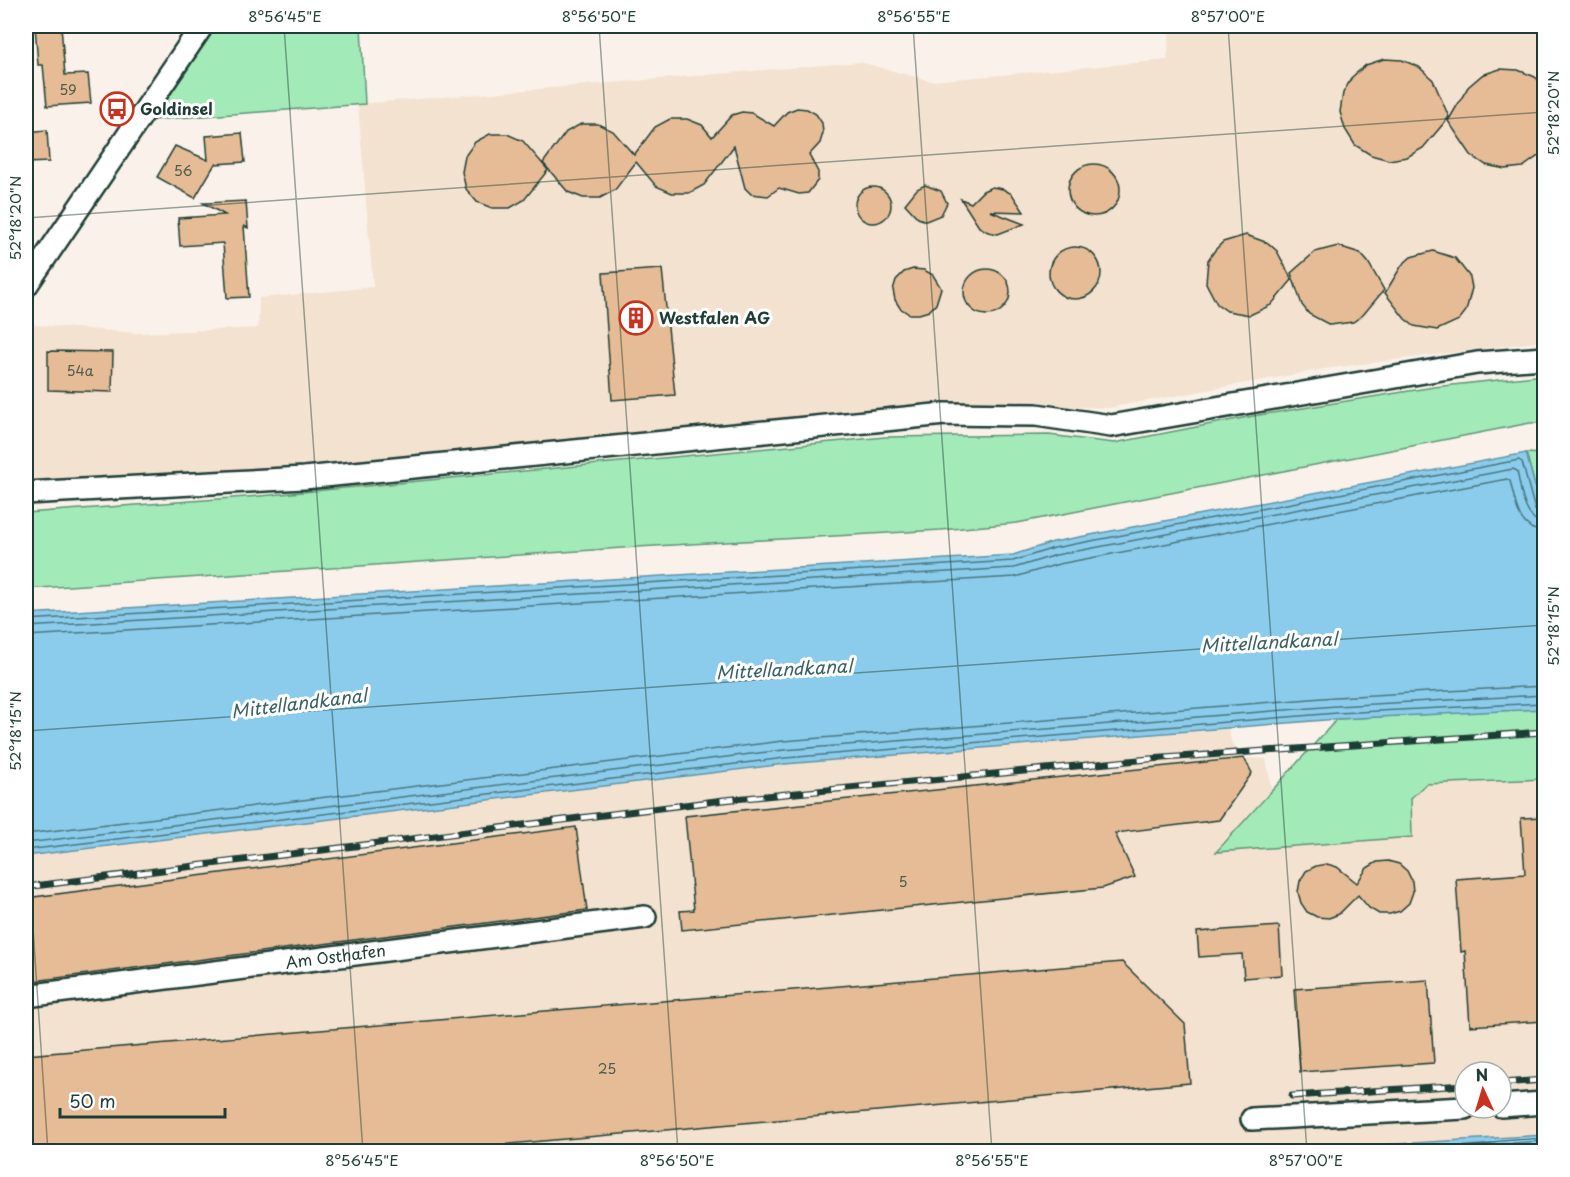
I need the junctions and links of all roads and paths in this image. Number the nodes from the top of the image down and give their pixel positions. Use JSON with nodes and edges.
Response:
{"nodes":[{"id":1,"x":202,"y":26,"type":"edge"},
{"id":2,"x":26,"y":286,"type":"edge"},
{"id":3,"x":1545,"y":358,"type":"edge"},
{"id":4,"x":26,"y":493,"type":"edge"},
{"id":5,"x":645,"y":917,"type":"dead end"},
{"id":6,"x":26,"y":996,"type":"edge"},
{"id":7,"x":1545,"y":1103,"type":"edge"},
{"id":8,"x":1513,"y":1105,"type":"edge"},
{"id":9,"x":1453,"y":1109,"type":"edge"},
{"id":10,"x":1252,"y":1119,"type":"dead end"}],
"edges":[{"from":1,"to":2,"type":"street"},
{"from":3,"to":4,"type":"street"},
{"from":5,"to":6,"type":"street","name":"Am Osthafen"},
{"from":7,"to":8,"type":"street"},
{"from":9,"to":10,"type":"street"}]}
